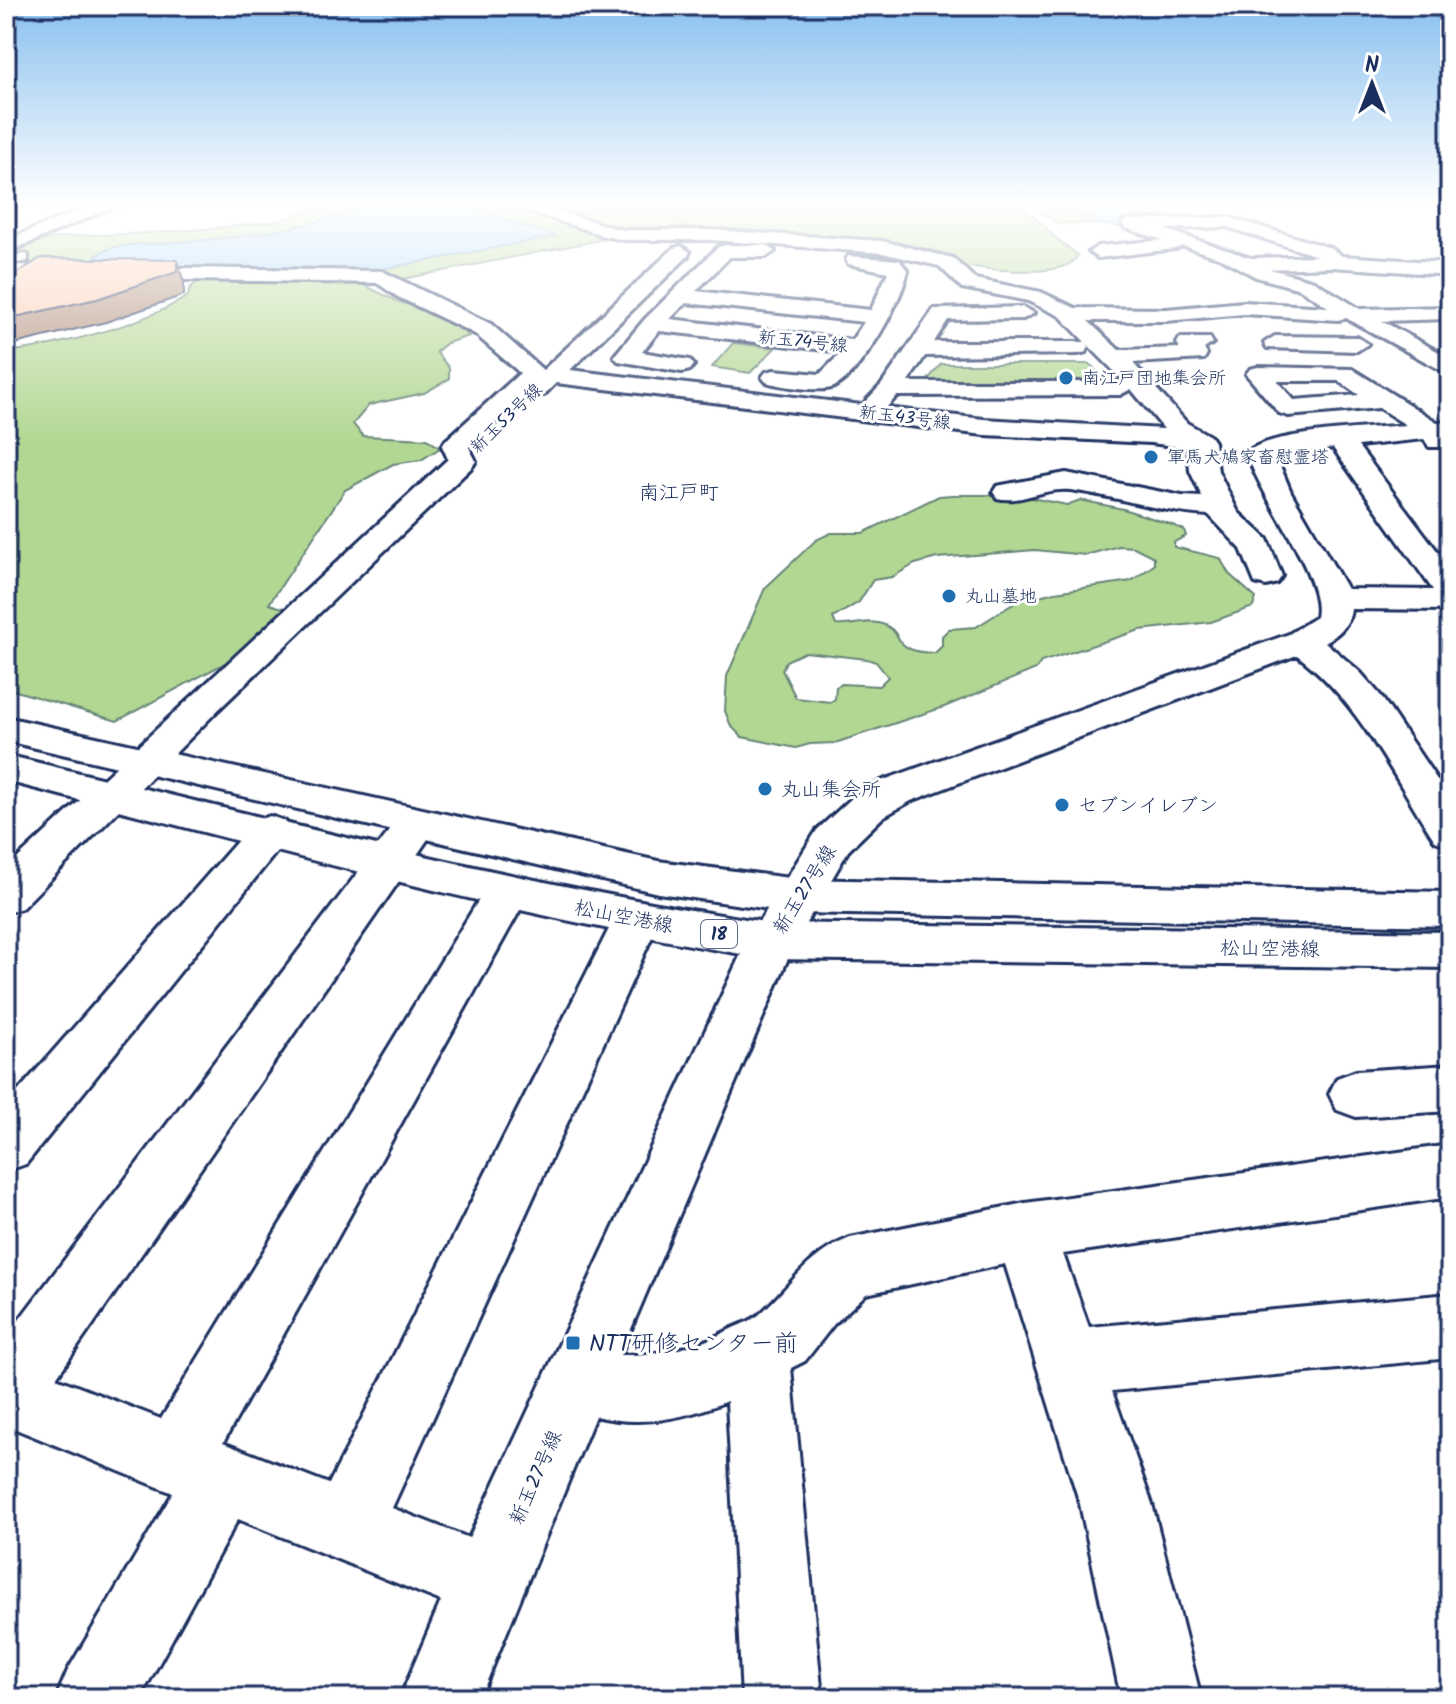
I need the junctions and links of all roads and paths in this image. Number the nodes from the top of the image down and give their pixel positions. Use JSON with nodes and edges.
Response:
{"nodes":[{"id":1,"x":390,"y":284,"type":"edge"},
{"id":2,"x":647,"y":284,"type":"edge"},
{"id":3,"x":694,"y":284,"type":"edge"},
{"id":4,"x":890,"y":284,"type":"edge"},
{"id":5,"x":969,"y":284,"type":"edge"},
{"id":6,"x":1302,"y":284,"type":"edge"},
{"id":7,"x":1154,"y":292,"type":"dead end"},
{"id":8,"x":682,"y":296,"type":"junction"},
{"id":9,"x":1038,"y":305,"type":"junction"},
{"id":10,"x":1450,"y":313,"type":"edge"},
{"id":11,"x":1069,"y":314,"type":"junction"},
{"id":12,"x":1182,"y":314,"type":"junction"},
{"id":13,"x":1137,"y":315,"type":"junction"},
{"id":14,"x":1356,"y":315,"type":"junction"},
{"id":15,"x":876,"y":317,"type":"junction"},
{"id":16,"x":653,"y":324,"type":"junction"},
{"id":17,"x":1385,"y":332,"type":"junction"},
{"id":18,"x":1202,"y":343,"type":"dead end"},
{"id":19,"x":1408,"y":345,"type":"junction"},
{"id":20,"x":858,"y":347,"type":"junction"},
{"id":21,"x":1078,"y":347,"type":"dead end"},
{"id":22,"x":919,"y":349,"type":"junction"},
{"id":23,"x":1115,"y":357,"type":"junction"},
{"id":24,"x":1450,"y":368,"type":"edge"},
{"id":25,"x":753,"y":374,"type":"dead end"},
{"id":26,"x":550,"y":375,"type":"junction"},
{"id":27,"x":709,"y":377,"type":"junction"},
{"id":28,"x":1120,"y":388,"type":"dead end"},
{"id":29,"x":891,"y":389,"type":"junction"},
{"id":30,"x":1385,"y":400,"type":"dead end"},
{"id":31,"x":867,"y":413,"type":"junction"},
{"id":32,"x":1444,"y":438,"type":"edge"},
{"id":33,"x":1341,"y":441,"type":"junction"},
{"id":34,"x":1201,"y":442,"type":"junction"},
{"id":35,"x":1261,"y":453,"type":"junction"},
{"id":36,"x":462,"y":461,"type":"junction"},
{"id":37,"x":1007,"y":492,"type":"dead end"},
{"id":38,"x":1221,"y":506,"type":"junction"},
{"id":39,"x":1266,"y":576,"type":"dead end"},
{"id":40,"x":1450,"y":590,"type":"edge"},
{"id":41,"x":1335,"y":599,"type":"junction"},
{"id":42,"x":1450,"y":600,"type":"edge"},
{"id":43,"x":1301,"y":641,"type":"junction"},
{"id":44,"x":6,"y":759,"type":"edge"},
{"id":45,"x":148,"y":761,"type":"junction"},
{"id":46,"x":1432,"y":778,"type":"edge"},
{"id":47,"x":114,"y":794,"type":"junction"},
{"id":48,"x":270,"y":831,"type":"junction"},
{"id":49,"x":1450,"y":831,"type":"edge"},
{"id":50,"x":404,"y":842,"type":"junction"},
{"id":51,"x":507,"y":892,"type":"junction"},
{"id":52,"x":6,"y":896,"type":"edge"},
{"id":53,"x":797,"y":896,"type":"junction"},
{"id":54,"x":1450,"y":909,"type":"edge"},
{"id":55,"x":637,"y":919,"type":"junction"},
{"id":56,"x":771,"y":941,"type":"junction"},
{"id":57,"x":1450,"y":950,"type":"edge"},
{"id":58,"x":1450,"y":1088,"type":"edge"},
{"id":59,"x":1356,"y":1094,"type":"dead end"},
{"id":60,"x":6,"y":1146,"type":"edge"},
{"id":61,"x":1450,"y":1171,"type":"edge"},
{"id":62,"x":1025,"y":1231,"type":"junction"},
{"id":63,"x":1450,"y":1326,"type":"edge"},
{"id":64,"x":757,"y":1352,"type":"junction"},
{"id":65,"x":1068,"y":1362,"type":"junction"},
{"id":66,"x":579,"y":1379,"type":"junction"},
{"id":67,"x":6,"y":1392,"type":"edge"},
{"id":68,"x":198,"y":1469,"type":"junction"},
{"id":69,"x":346,"y":1527,"type":"junction"},
{"id":70,"x":487,"y":1582,"type":"junction"},
{"id":71,"x":96,"y":1698,"type":"edge"},
{"id":72,"x":440,"y":1698,"type":"edge"},
{"id":73,"x":782,"y":1698,"type":"edge"},
{"id":74,"x":1161,"y":1698,"type":"edge"}],
"edges":[{"from":1,"to":36,"type":"street"},
{"from":2,"to":26,"type":"street","name":"新玉53号線"},
{"from":3,"to":8,"type":"street"},
{"from":4,"to":15,"type":"street"},
{"from":5,"to":9,"type":"street"},
{"from":6,"to":14,"type":"street"},
{"from":7,"to":12,"type":"street"},
{"from":8,"to":15,"type":"street"},
{"from":8,"to":16,"type":"street"},
{"from":9,"to":11,"type":"street"},
{"from":9,"to":13,"type":"street"},
{"from":9,"to":22,"type":"street"},
{"from":10,"to":14,"type":"street"},
{"from":11,"to":13,"type":"street"},
{"from":11,"to":23,"type":"street"},
{"from":12,"to":13,"type":"street"},
{"from":12,"to":14,"type":"street"},
{"from":14,"to":17,"type":"street"},
{"from":15,"to":20,"type":"street"},
{"from":16,"to":20,"type":"street","name":"新玉74号線"},
{"from":16,"to":27,"type":"street"},
{"from":17,"to":19,"type":"street"},
{"from":17,"to":19,"type":"street"},
{"from":18,"to":23,"type":"street"},
{"from":19,"to":24,"type":"street"},
{"from":20,"to":25,"type":"street"},
{"from":21,"to":22,"type":"street"},
{"from":22,"to":29,"type":"street"},
{"from":23,"to":34,"type":"street"},
{"from":26,"to":27,"type":"street","name":"新玉43号線"},
{"from":26,"to":36,"type":"street","name":"新玉53号線"},
{"from":27,"to":31,"type":"street","name":"新玉43号線"},
{"from":28,"to":29,"type":"street"},
{"from":29,"to":31,"type":"street"},
{"from":30,"to":32,"type":"street"},
{"from":31,"to":34,"type":"street","name":"新玉43号線"},
{"from":32,"to":33,"type":"street"},
{"from":33,"to":35,"type":"street"},
{"from":33,"to":40,"type":"street"},
{"from":34,"to":35,"type":"street","name":"新玉43号線"},
{"from":34,"to":38,"type":"street"},
{"from":35,"to":41,"type":"street"},
{"from":36,"to":45,"type":"street","name":"新玉53号線"},
{"from":37,"to":38,"type":"street"},
{"from":38,"to":39,"type":"street"},
{"from":41,"to":42,"type":"street"},
{"from":41,"to":43,"type":"street","name":"新玉27号線"},
{"from":43,"to":46,"type":"street"},
{"from":43,"to":53,"type":"street","name":"新玉27号線"},
{"from":44,"to":45,"type":"street","name":"松山空港線","number":"18"},
{"from":44,"to":47,"type":"street","name":"松山空港線","number":"18"},
{"from":45,"to":47,"type":"street","name":"新玉53号線"},
{"from":45,"to":50,"type":"street","name":"松山空港線","number":"18"},
{"from":46,"to":49,"type":"street"},
{"from":47,"to":48,"type":"street","name":"松山空港線","number":"18"},
{"from":47,"to":52,"type":"street","name":"新玉53号線"},
{"from":48,"to":50,"type":"street","name":"松山空港線","number":"18"},
{"from":48,"to":60,"type":"street"},
{"from":50,"to":51,"type":"street","name":"松山空港線","number":"18"},
{"from":50,"to":53,"type":"street","name":"松山空港線","number":"18"},
{"from":50,"to":67,"type":"street"},
{"from":51,"to":55,"type":"street","name":"松山空港線","number":"18"},
{"from":51,"to":68,"type":"street"},
{"from":53,"to":54,"type":"street","name":"松山空港線","number":"18"},
{"from":53,"to":56,"type":"street","name":"新玉27号線"},
{"from":55,"to":56,"type":"street","name":"松山空港線","number":"18"},
{"from":55,"to":69,"type":"street"},
{"from":56,"to":57,"type":"street","name":"松山空港線","number":"18"},
{"from":56,"to":66,"type":"street","name":"新玉27号線"},
{"from":58,"to":59,"type":"street"},
{"from":61,"to":62,"type":"street"},
{"from":62,"to":64,"type":"street"},
{"from":62,"to":65,"type":"street"},
{"from":63,"to":65,"type":"street"},
{"from":64,"to":66,"type":"street"},
{"from":64,"to":73,"type":"street"},
{"from":65,"to":74,"type":"street"},
{"from":66,"to":70,"type":"street","name":"新玉27号線"},
{"from":67,"to":68,"type":"street"},
{"from":68,"to":69,"type":"street"},
{"from":68,"to":71,"type":"street"},
{"from":69,"to":70,"type":"street"},
{"from":70,"to":72,"type":"street","name":"新玉27号線"}]}
